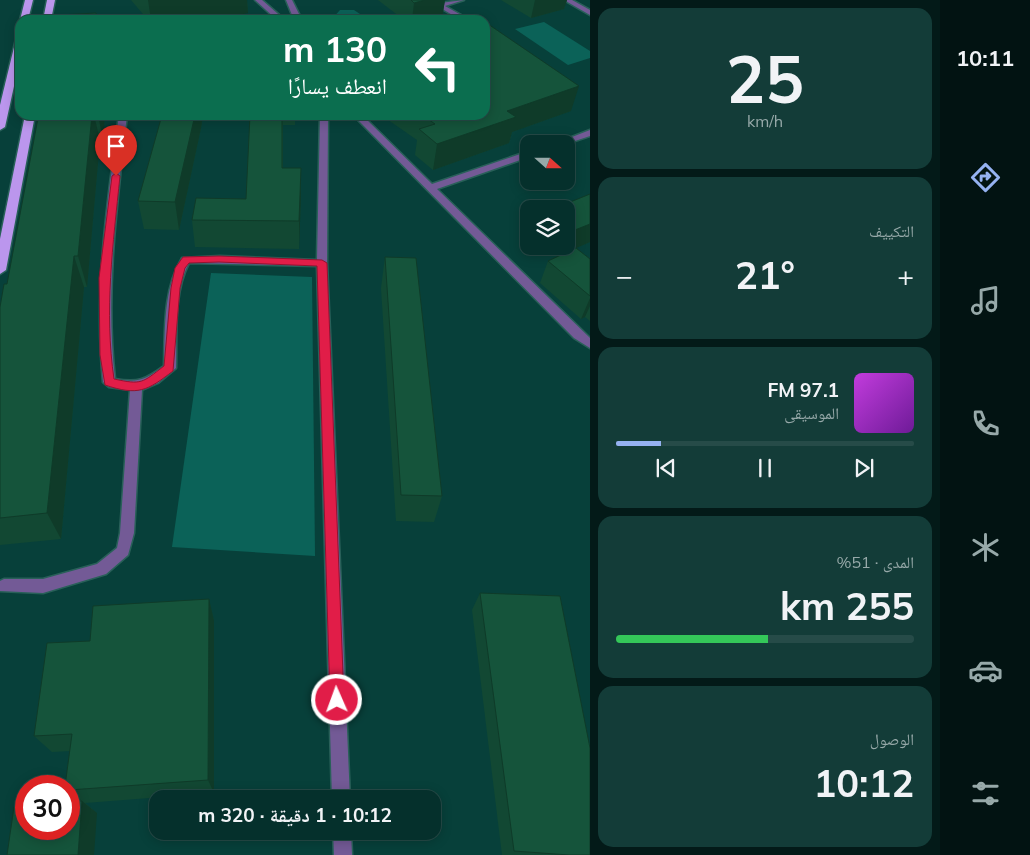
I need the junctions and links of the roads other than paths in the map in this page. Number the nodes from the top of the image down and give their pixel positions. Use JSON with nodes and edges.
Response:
{"nodes":[{"id":1,"x":29,"y":0,"type":"edge"},
{"id":2,"x":51,"y":0,"type":"edge"},
{"id":3,"x":258,"y":0,"type":"edge"},
{"id":4,"x":289,"y":0,"type":"edge"},
{"id":5,"x":430,"y":0,"type":"edge"},
{"id":6,"x":461,"y":0,"type":"edge"},
{"id":7,"x":567,"y":0,"type":"edge"},
{"id":8,"x":439,"y":5,"type":"junction"},
{"id":9,"x":590,"y":13,"type":"edge"},
{"id":10,"x":25,"y":15,"type":"edge"},
{"id":11,"x":48,"y":15,"type":"edge"},
{"id":12,"x":275,"y":15,"type":"edge"},
{"id":13,"x":296,"y":15,"type":"edge"},
{"id":14,"x":457,"y":15,"type":"edge"},
{"id":15,"x":15,"y":61,"type":"edge"},
{"id":16,"x":29,"y":120,"type":"edge"},
{"id":17,"x":122,"y":120,"type":"edge"},
{"id":18,"x":324,"y":120,"type":"edge"},
{"id":19,"x":362,"y":120,"type":"edge"},
{"id":20,"x":0,"y":127,"type":"edge"},
{"id":21,"x":590,"y":133,"type":"edge"},
{"id":22,"x":575,"y":138,"type":"edge"},
{"id":23,"x":520,"y":157,"type":"edge"},
{"id":24,"x":430,"y":188,"type":"junction"},
{"id":25,"x":322,"y":263,"type":"junction"},
{"id":26,"x":0,"y":270,"type":"edge"},
{"id":27,"x":590,"y":344,"type":"edge"},
{"id":28,"x":136,"y":388,"type":"junction"},
{"id":29,"x":4,"y":586,"type":"dead end"},
{"id":30,"x":341,"y":790,"type":"edge"},
{"id":31,"x":342,"y":840,"type":"edge"},
{"id":32,"x":342,"y":855,"type":"edge"}],
"edges":[{"from":1,"to":10,"type":"highway"},
{"from":2,"to":11,"type":"highway"},
{"from":3,"to":12,"type":"street"},
{"from":4,"to":13,"type":"street"},
{"from":5,"to":8,"type":"street"},
{"from":6,"to":8,"type":"street"},
{"from":7,"to":9,"type":"street"},
{"from":8,"to":14,"type":"street"},
{"from":15,"to":20,"type":"highway"},
{"from":16,"to":26,"type":"highway"},
{"from":17,"to":28,"type":"street"},
{"from":18,"to":25,"type":"street"},
{"from":19,"to":24,"type":"street"},
{"from":21,"to":22,"type":"street"},
{"from":23,"to":24,"type":"street"},
{"from":24,"to":27,"type":"street"},
{"from":25,"to":28,"type":"street"},
{"from":25,"to":30,"type":"street"},
{"from":28,"to":29,"type":"street"},
{"from":31,"to":32,"type":"street"}]}
